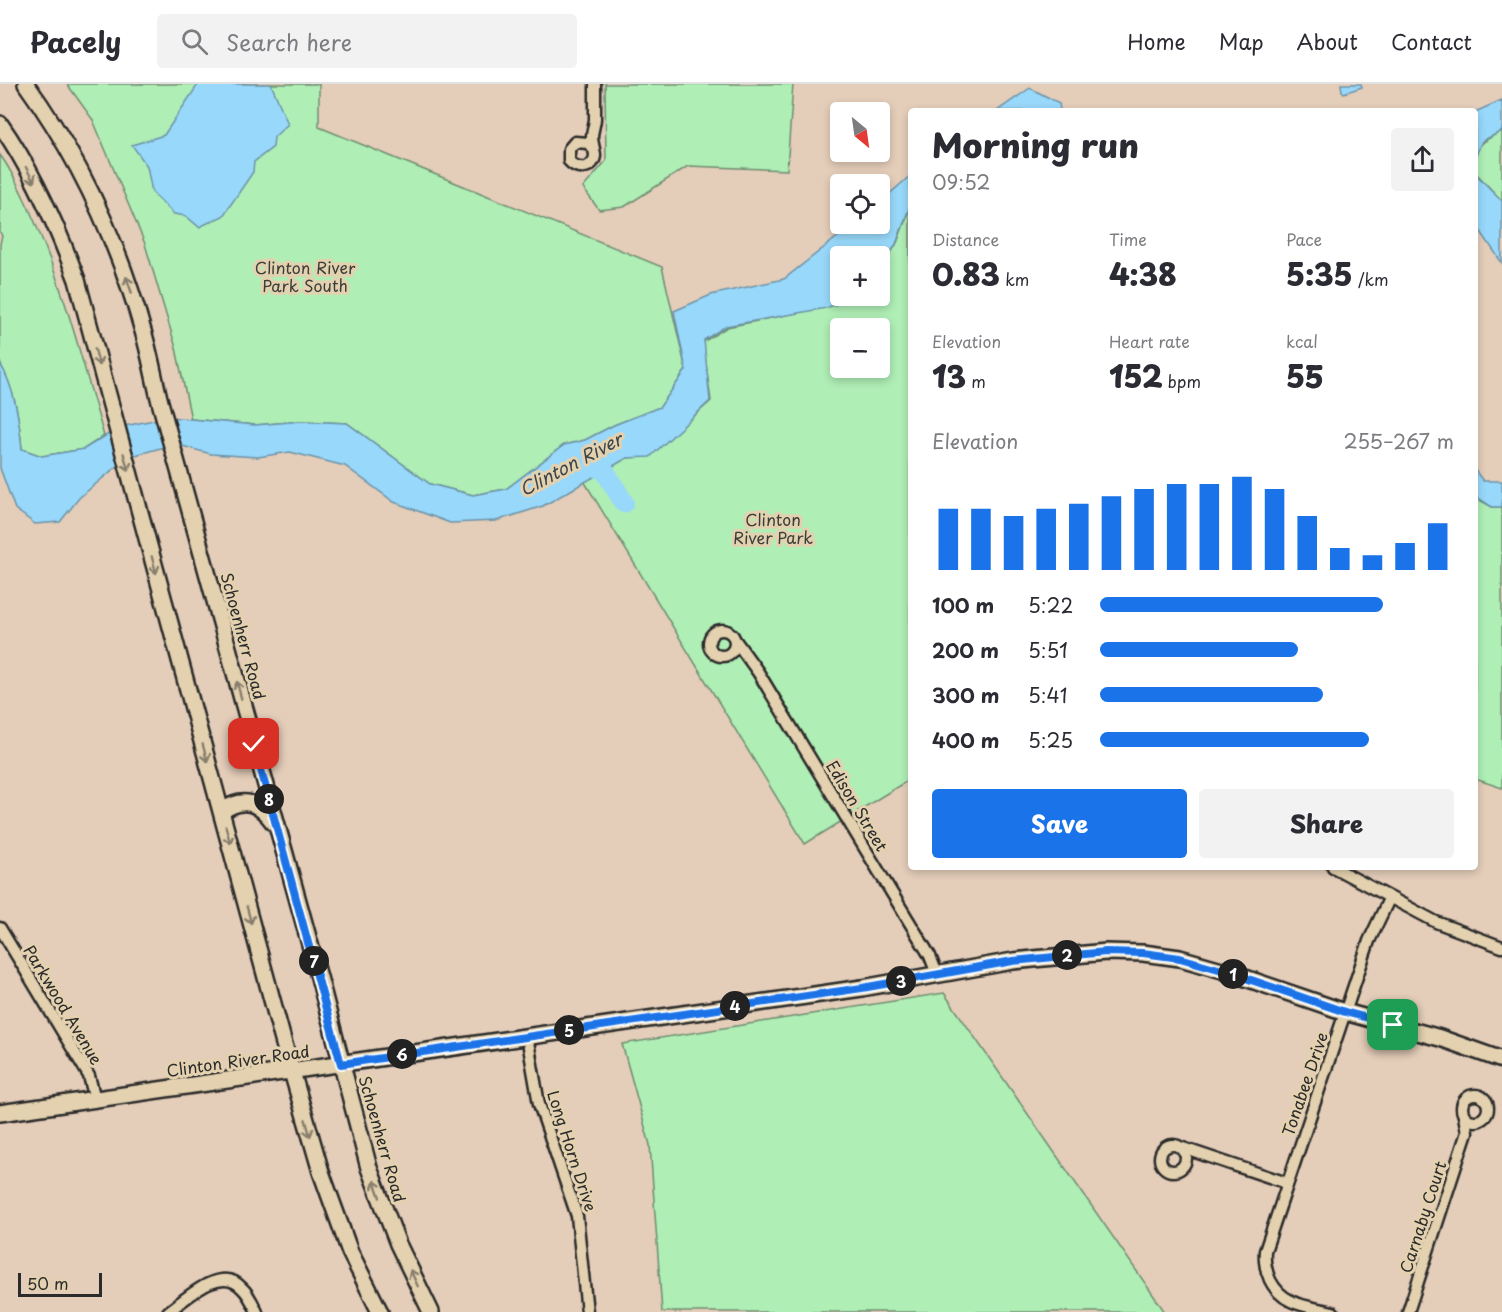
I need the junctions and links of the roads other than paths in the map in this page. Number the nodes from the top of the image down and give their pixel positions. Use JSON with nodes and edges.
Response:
{"nodes":[{"id":1,"x":26,"y":84,"type":"edge"},
{"id":2,"x":595,"y":84,"type":"edge"},
{"id":3,"x":0,"y":124,"type":"edge"},
{"id":4,"x":592,"y":134,"type":"junction"},
{"id":5,"x":579,"y":141,"type":"junction"},
{"id":6,"x":594,"y":150,"type":"junction"},
{"id":7,"x":735,"y":640,"type":"junction"},
{"id":8,"x":728,"y":655,"type":"junction"},
{"id":9,"x":746,"y":656,"type":"junction"},
{"id":10,"x":222,"y":811,"type":"junction"},
{"id":11,"x":277,"y":828,"type":"junction"},
{"id":12,"x":1338,"y":870,"type":"edge"},
{"id":13,"x":1389,"y":899,"type":"junction"},
{"id":14,"x":0,"y":928,"type":"edge"},
{"id":15,"x":1502,"y":947,"type":"edge"},
{"id":16,"x":937,"y":974,"type":"junction"},
{"id":17,"x":1345,"y":1012,"type":"junction"},
{"id":18,"x":527,"y":1036,"type":"junction"},
{"id":19,"x":1502,"y":1060,"type":"edge"},
{"id":20,"x":341,"y":1064,"type":"junction"},
{"id":21,"x":292,"y":1071,"type":"junction"},
{"id":22,"x":95,"y":1099,"type":"junction"},
{"id":23,"x":0,"y":1113,"type":"edge"},
{"id":24,"x":1464,"y":1116,"type":"junction"},
{"id":25,"x":1480,"y":1121,"type":"junction"},
{"id":26,"x":1467,"y":1132,"type":"junction"},
{"id":27,"x":1183,"y":1148,"type":"junction"},
{"id":28,"x":1199,"y":1155,"type":"junction"},
{"id":29,"x":1185,"y":1165,"type":"junction"},
{"id":30,"x":1287,"y":1183,"type":"junction"},
{"id":31,"x":168,"y":1312,"type":"edge"},
{"id":32,"x":257,"y":1312,"type":"edge"},
{"id":33,"x":380,"y":1312,"type":"edge"},
{"id":34,"x":431,"y":1312,"type":"edge"},
{"id":35,"x":587,"y":1312,"type":"edge"},
{"id":36,"x":1333,"y":1312,"type":"edge"},
{"id":37,"x":1408,"y":1312,"type":"edge"}],
"edges":[{"from":11,"to":1,"type":"main road","name":"Schoenherr Road","one_way":true},
{"from":2,"to":4,"type":"street"},
{"from":3,"to":10,"type":"main road","one_way":true},
{"from":4,"to":5,"type":"street"},
{"from":4,"to":6,"type":"street"},
{"from":5,"to":6,"type":"street"},
{"from":5,"to":6,"type":"street"},
{"from":7,"to":8,"type":"street"},
{"from":7,"to":8,"type":"street"},
{"from":7,"to":9,"type":"street","name":"Edison Street"},
{"from":8,"to":9,"type":"street"},
{"from":9,"to":16,"type":"street","name":"Edison Street"},
{"from":10,"to":11,"type":"main road"},
{"from":10,"to":21,"type":"main road","one_way":true},
{"from":11,"to":20,"type":"main road","name":"Schoenherr Road"},
{"from":12,"to":13,"type":"street"},
{"from":13,"to":15,"type":"street"},
{"from":13,"to":17,"type":"street","name":"Tonabee Drive"},
{"from":14,"to":22,"type":"street","name":"Parkwood Avenue"},
{"from":16,"to":17,"type":"main road","name":"Clinton River Road"},
{"from":16,"to":18,"type":"main road","name":"Clinton River Road"},
{"from":17,"to":19,"type":"main road","name":"Clinton River Road"},
{"from":17,"to":30,"type":"street","name":"Tonabee Drive"},
{"from":18,"to":20,"type":"main road","name":"Clinton River Road"},
{"from":18,"to":35,"type":"street","name":"Long Horn Drive"},
{"from":20,"to":21,"type":"main road","name":"Clinton River Road"},
{"from":34,"to":20,"type":"main road","name":"Schoenherr Road","one_way":true},
{"from":21,"to":22,"type":"main road","name":"Clinton River Road"},
{"from":21,"to":33,"type":"main road","one_way":true},
{"from":22,"to":23,"type":"main road","name":"Clinton River Road"},
{"from":24,"to":25,"type":"street"},
{"from":24,"to":25,"type":"street"},
{"from":24,"to":26,"type":"street","name":"Carnaby Court"},
{"from":25,"to":26,"type":"street"},
{"from":26,"to":37,"type":"street","name":"Carnaby Court"},
{"from":27,"to":28,"type":"street"},
{"from":27,"to":29,"type":"street"},
{"from":27,"to":29,"type":"street"},
{"from":28,"to":29,"type":"street"},
{"from":28,"to":30,"type":"street"},
{"from":30,"to":36,"type":"street","name":"Tonabee Drive"},
{"from":31,"to":32,"type":"street"}]}
